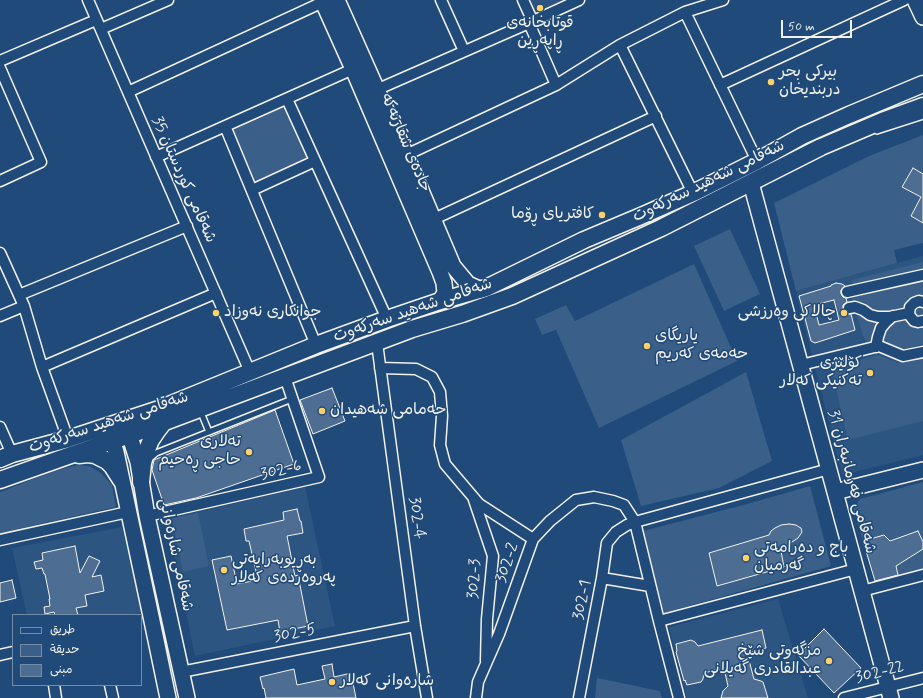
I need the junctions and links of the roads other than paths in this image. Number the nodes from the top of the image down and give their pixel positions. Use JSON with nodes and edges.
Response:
{"nodes":[{"id":1,"x":88,"y":0,"type":"edge"},
{"id":2,"x":441,"y":0,"type":"edge"},
{"id":3,"x":523,"y":0,"type":"edge"},
{"id":4,"x":579,"y":0,"type":"edge"},
{"id":5,"x":723,"y":0,"type":"edge"},
{"id":6,"x":904,"y":0,"type":"edge"},
{"id":7,"x":915,"y":0,"type":"edge"},
{"id":8,"x":165,"y":1,"type":"edge"},
{"id":9,"x":327,"y":1,"type":"edge"},
{"id":10,"x":685,"y":12,"type":"junction"},
{"id":11,"x":923,"y":17,"type":"edge"},
{"id":12,"x":531,"y":23,"type":"junction"},
{"id":13,"x":99,"y":25,"type":"junction"},
{"id":14,"x":620,"y":45,"type":"junction"},
{"id":15,"x":464,"y":52,"type":"junction"},
{"id":16,"x":0,"y":61,"type":"edge"},
{"id":17,"x":0,"y":68,"type":"edge"},
{"id":18,"x":353,"y":69,"type":"junction"},
{"id":19,"x":923,"y":84,"type":"edge"},
{"id":20,"x":556,"y":85,"type":"junction"},
{"id":21,"x":720,"y":85,"type":"junction"},
{"id":22,"x":376,"y":90,"type":"junction"},
{"id":23,"x":128,"y":92,"type":"junction"},
{"id":24,"x":287,"y":99,"type":"junction"},
{"id":25,"x":923,"y":106,"type":"edge"},
{"id":26,"x":656,"y":116,"type":"junction"},
{"id":27,"x":923,"y":116,"type":"edge"},
{"id":28,"x":225,"y":126,"type":"junction"},
{"id":29,"x":854,"y":132,"type":"junction"},
{"id":30,"x":406,"y":155,"type":"junction"},
{"id":31,"x":156,"y":157,"type":"junction"},
{"id":32,"x":315,"y":161,"type":"junction"},
{"id":33,"x":757,"y":161,"type":"junction"},
{"id":34,"x":0,"y":181,"type":"edge"},
{"id":35,"x":751,"y":183,"type":"junction"},
{"id":36,"x":252,"y":190,"type":"junction"},
{"id":37,"x":693,"y":193,"type":"junction"},
{"id":38,"x":434,"y":219,"type":"junction"},
{"id":39,"x":186,"y":226,"type":"junction"},
{"id":40,"x":0,"y":253,"type":"edge"},
{"id":41,"x":447,"y":269,"type":"junction"},
{"id":42,"x":923,"y":276,"type":"edge"},
{"id":43,"x":481,"y":290,"type":"junction"},
{"id":44,"x":847,"y":292,"type":"dead end"},
{"id":45,"x":216,"y":293,"type":"junction"},
{"id":46,"x":19,"y":295,"type":"junction"},
{"id":47,"x":440,"y":301,"type":"junction"},
{"id":48,"x":923,"y":302,"type":"edge"},
{"id":49,"x":24,"y":306,"type":"junction"},
{"id":50,"x":849,"y":308,"type":"dead end"},
{"id":51,"x":910,"y":313,"type":"junction"},
{"id":52,"x":0,"y":316,"type":"edge"},
{"id":53,"x":893,"y":316,"type":"junction"},
{"id":54,"x":387,"y":319,"type":"junction"},
{"id":55,"x":923,"y":321,"type":"edge"},
{"id":56,"x":377,"y":343,"type":"junction"},
{"id":57,"x":316,"y":345,"type":"junction"},
{"id":58,"x":876,"y":347,"type":"junction"},
{"id":59,"x":923,"y":352,"type":"edge"},
{"id":60,"x":801,"y":365,"type":"junction"},
{"id":61,"x":42,"y":367,"type":"junction"},
{"id":62,"x":380,"y":368,"type":"junction"},
{"id":63,"x":250,"y":372,"type":"junction"},
{"id":64,"x":285,"y":377,"type":"junction"},
{"id":65,"x":292,"y":399,"type":"junction"},
{"id":66,"x":199,"y":409,"type":"junction"},
{"id":67,"x":164,"y":422,"type":"junction"},
{"id":68,"x":0,"y":427,"type":"edge"},
{"id":69,"x":128,"y":428,"type":"junction"},
{"id":70,"x":209,"y":432,"type":"junction"},
{"id":71,"x":110,"y":434,"type":"junction"},
{"id":72,"x":68,"y":439,"type":"junction"},
{"id":73,"x":6,"y":456,"type":"edge"},
{"id":74,"x":68,"y":456,"type":"junction"},
{"id":75,"x":143,"y":463,"type":"junction"},
{"id":76,"x":829,"y":470,"type":"junction"},
{"id":77,"x":923,"y":470,"type":"edge"},
{"id":78,"x":0,"y":480,"type":"edge"},
{"id":79,"x":121,"y":480,"type":"junction"},
{"id":80,"x":142,"y":482,"type":"junction"},
{"id":81,"x":835,"y":492,"type":"junction"},
{"id":82,"x":472,"y":497,"type":"junction"},
{"id":83,"x":128,"y":512,"type":"junction"},
{"id":84,"x":147,"y":516,"type":"junction"},
{"id":85,"x":635,"y":522,"type":"junction"},
{"id":86,"x":532,"y":539,"type":"junction"},
{"id":87,"x":0,"y":540,"type":"edge"},
{"id":88,"x":856,"y":569,"type":"junction"},
{"id":89,"x":923,"y":576,"type":"edge"},
{"id":90,"x":602,"y":578,"type":"junction"},
{"id":91,"x":650,"y":586,"type":"junction"},
{"id":92,"x":862,"y":592,"type":"junction"},
{"id":93,"x":659,"y":621,"type":"junction"},
{"id":94,"x":147,"y":622,"type":"edge"},
{"id":95,"x":415,"y":626,"type":"junction"},
{"id":96,"x":12,"y":652,"type":"edge"},
{"id":97,"x":0,"y":655,"type":"edge"},
{"id":98,"x":486,"y":666,"type":"junction"},
{"id":99,"x":181,"y":672,"type":"junction"},
{"id":100,"x":923,"y":678,"type":"edge"},
{"id":101,"x":54,"y":686,"type":"edge"},
{"id":102,"x":110,"y":686,"type":"edge"},
{"id":103,"x":890,"y":692,"type":"edge"},
{"id":104,"x":56,"y":698,"type":"edge"},
{"id":105,"x":113,"y":698,"type":"edge"},
{"id":106,"x":168,"y":698,"type":"edge"},
{"id":107,"x":187,"y":698,"type":"edge"},
{"id":108,"x":427,"y":698,"type":"edge"},
{"id":109,"x":476,"y":698,"type":"edge"},
{"id":110,"x":579,"y":698,"type":"edge"},
{"id":111,"x":679,"y":698,"type":"edge"},
{"id":112,"x":844,"y":698,"type":"edge"}],
"edges":[{"from":1,"to":13,"type":"street","name":"شەقامی کوردستان 35"},
{"from":2,"to":15,"type":"street"},
{"from":3,"to":12,"type":"street"},
{"from":4,"to":12,"type":"street"},
{"from":5,"to":10,"type":"street"},
{"from":6,"to":21,"type":"street"},
{"from":7,"to":11,"type":"main road"},
{"from":8,"to":13,"type":"street"},
{"from":9,"to":18,"type":"main road","name":"جادەی شقارتەکە"},
{"from":9,"to":22,"type":"main road","name":"جادەی شقارتەکە"},
{"from":9,"to":23,"type":"street"},
{"from":10,"to":14,"type":"street"},
{"from":10,"to":21,"type":"street"},
{"from":12,"to":15,"type":"street"},
{"from":12,"to":20,"type":"street"},
{"from":13,"to":16,"type":"street"},
{"from":13,"to":23,"type":"street","name":"شەقامی کوردستان 35"},
{"from":14,"to":20,"type":"street"},
{"from":14,"to":26,"type":"street"},
{"from":15,"to":22,"type":"street"},
{"from":17,"to":34,"type":"street"},
{"from":18,"to":24,"type":"street"},
{"from":18,"to":41,"type":"main road","name":"جادەی شقارتەکە"},
{"from":19,"to":33,"type":"main road","name":"شەقامی شەهید سەرکەوت"},
{"from":20,"to":30,"type":"street"},
{"from":21,"to":33,"type":"street"},
{"from":22,"to":30,"type":"main road","name":"جادەی شقارتەکە"},
{"from":23,"to":31,"type":"street","name":"شەقامی کوردستان 35"},
{"from":24,"to":28,"type":"street"},
{"from":24,"to":32,"type":"street"},
{"from":25,"to":29,"type":"main road","name":"شەقامی شەهید سەرکەوت"},
{"from":26,"to":37,"type":"street"},
{"from":26,"to":38,"type":"street"},
{"from":27,"to":29,"type":"lane"},
{"from":28,"to":31,"type":"street"},
{"from":28,"to":36,"type":"street"},
{"from":29,"to":35,"type":"main road","name":"شەقامی شەهید سەرکەوت"},
{"from":30,"to":38,"type":"main road","name":"جادەی شقارتەکە"},
{"from":31,"to":39,"type":"street","name":"شەقامی کوردستان 35"},
{"from":32,"to":36,"type":"street"},
{"from":32,"to":54,"type":"street"},
{"from":33,"to":37,"type":"main road","name":"شەقامی شەهید سەرکەوت"},
{"from":35,"to":56,"type":"main road","name":"شەقامی شەهید سەرکەوت"},
{"from":35,"to":60,"type":"main road","name":"شەقامی فەرمانبەران 31"},
{"from":36,"to":57,"type":"street"},
{"from":37,"to":43,"type":"main road","name":"شەقامی شەهید سەرکەوت"},
{"from":38,"to":41,"type":"main road","name":"جادەی شقارتەکە"},
{"from":39,"to":45,"type":"street","name":"شەقامی کوردستان 35"},
{"from":39,"to":46,"type":"street"},
{"from":40,"to":46,"type":"street"},
{"from":41,"to":43,"type":"main road","name":"جادەی شقارتەکە"},
{"from":41,"to":47,"type":"main road","name":"جادەی شقارتەکە"},
{"from":42,"to":44,"type":"street"},
{"from":43,"to":47,"type":"main road","name":"شەقامی شەهید سەرکەوت"},
{"from":45,"to":61,"type":"street"},
{"from":45,"to":63,"type":"street","name":"شەقامی کوردستان 35"},
{"from":46,"to":49,"type":"street"},
{"from":47,"to":54,"type":"main road","name":"شەقامی شەهید سەرکەوت"},
{"from":48,"to":51,"type":"street"},
{"from":49,"to":52,"type":"street"},
{"from":49,"to":61,"type":"street"},
{"from":50,"to":53,"type":"street"},
{"from":51,"to":53,"type":"street"},
{"from":51,"to":55,"type":"street"},
{"from":53,"to":58,"type":"street"},
{"from":54,"to":57,"type":"main road","name":"شەقامی شەهید سەرکەوت"},
{"from":56,"to":62,"type":"street","name":"302-4"},
{"from":56,"to":64,"type":"main road","name":"شەقامی شەهید سەرکەوت"},
{"from":57,"to":63,"type":"main road","name":"شەقامی شەهید سەرکەوت"},
{"from":58,"to":59,"type":"street"},
{"from":58,"to":60,"type":"street"},
{"from":60,"to":76,"type":"main road","name":"شەقامی فەرمانبەران 31"},
{"from":61,"to":72,"type":"street"},
{"from":62,"to":82,"type":"street"},
{"from":62,"to":95,"type":"street","name":"302-4"},
{"from":63,"to":69,"type":"main road","name":"شەقامی شەهید سەرکەوت"},
{"from":64,"to":65,"type":"street","name":"302-6"},
{"from":64,"to":66,"type":"main road","name":"شەقامی شەهید سەرکەوت"},
{"from":65,"to":70,"type":"lane"},
{"from":65,"to":84,"type":"street","name":"302-6"},
{"from":66,"to":67,"type":"main road","name":"شەقامی شەهید سەرکەوت"},
{"from":66,"to":70,"type":"lane"},
{"from":67,"to":69,"type":"main road","name":"شەقامی شەهید سەرکەوت"},
{"from":67,"to":75,"type":"main road"},
{"from":68,"to":73,"type":"street"},
{"from":69,"to":71,"type":"main road","name":"شەقامی شەهید سەرکەوت"},
{"from":69,"to":80,"type":"main road","name":"شەقامی شارەوانی"},
{"from":70,"to":75,"type":"lane"},
{"from":71,"to":72,"type":"main road","name":"شەقامی شەهید سەرکەوت"},
{"from":71,"to":74,"type":"main road","name":"شەقامی شەهید سەرکەوت"},
{"from":71,"to":79,"type":"main road"},
{"from":72,"to":73,"type":"main road","name":"شەقامی شەهید سەرکەوت"},
{"from":74,"to":78,"type":"main road","name":"شەقامی شەهید سەرکەوت"},
{"from":74,"to":79,"type":"main road"},
{"from":75,"to":80,"type":"main road"},
{"from":76,"to":81,"type":"main road","name":"شەقامی فەرمانبەران 31"},
{"from":76,"to":85,"type":"street","name":"302-1"},
{"from":77,"to":81,"type":"main road"},
{"from":79,"to":83,"type":"main road"},
{"from":80,"to":84,"type":"main road","name":"شەقامی شارەوانی"},
{"from":81,"to":88,"type":"main road","name":"شەقامی فەرمانبەران 31"},
{"from":82,"to":86,"type":"street"},
{"from":82,"to":98,"type":"street","name":"302-3"},
{"from":83,"to":87,"type":"street"},
{"from":83,"to":94,"type":"main road"},
{"from":84,"to":99,"type":"main road","name":"شەقامی شارەوانی"},
{"from":85,"to":86,"type":"street","name":"302-2"},
{"from":85,"to":90,"type":"street","name":"302-1"},
{"from":85,"to":91,"type":"street"},
{"from":86,"to":98,"type":"street","name":"302-2"},
{"from":88,"to":92,"type":"main road","name":"شەقامی فەرمانبەران 31"},
{"from":88,"to":93,"type":"street"},
{"from":89,"to":92,"type":"street"},
{"from":90,"to":91,"type":"street"},
{"from":90,"to":110,"type":"street","name":"302-1"},
{"from":91,"to":93,"type":"street"},
{"from":92,"to":103,"type":"main road","name":"شەقامی فەرمانبەران 31"},
{"from":93,"to":111,"type":"street"},
{"from":94,"to":106,"type":"main road"},
{"from":95,"to":99,"type":"street","name":"302-5"},
{"from":95,"to":108,"type":"street","name":"302-4"},
{"from":96,"to":97,"type":"street"},
{"from":98,"to":109,"type":"street","name":"302-2"},
{"from":99,"to":107,"type":"main road","name":"شەقامی شارەوانی"},
{"from":100,"to":103,"type":"street","name":"302-22"},
{"from":101,"to":104,"type":"street"},
{"from":102,"to":105,"type":"street"},
{"from":103,"to":112,"type":"street","name":"302-22"}]}
